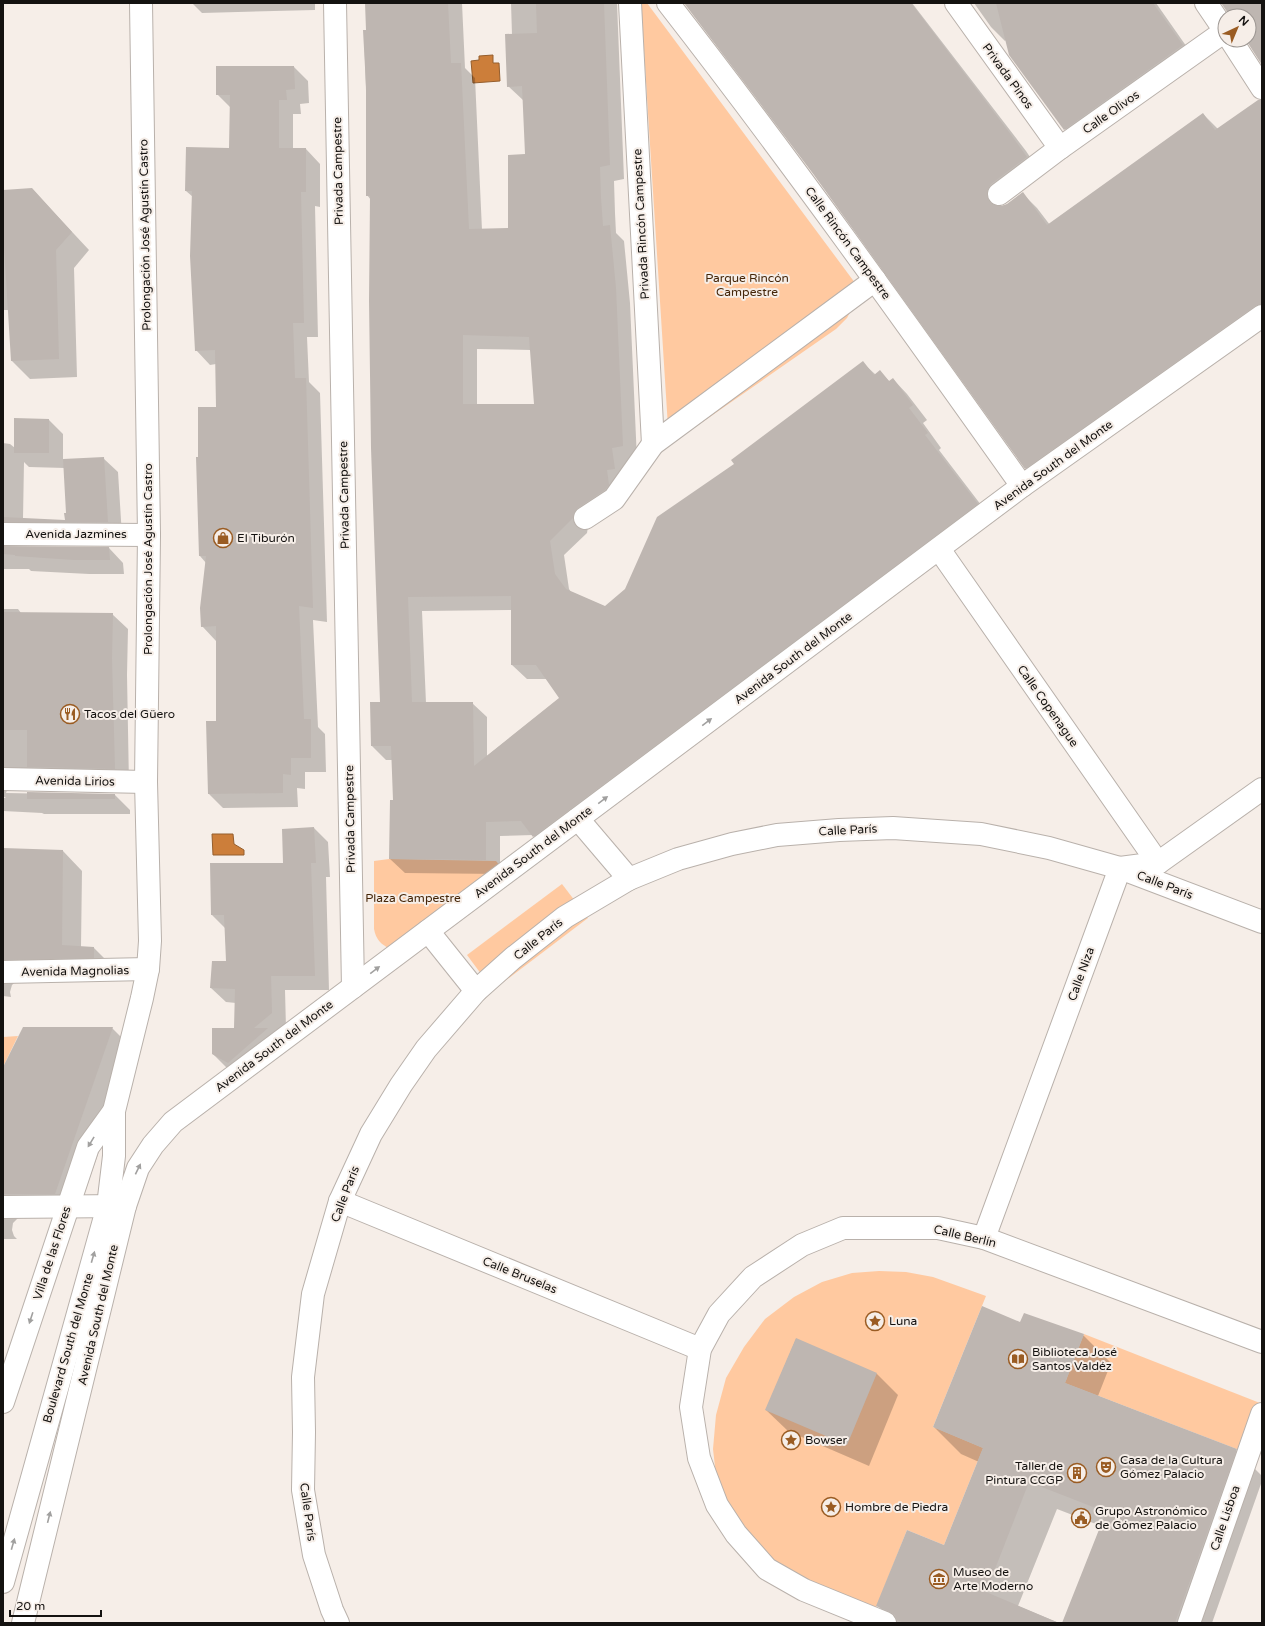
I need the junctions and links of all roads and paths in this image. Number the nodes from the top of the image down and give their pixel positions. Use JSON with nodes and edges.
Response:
{"nodes":[{"id":1,"x":141,"y":3,"type":"edge"},
{"id":2,"x":335,"y":3,"type":"edge"},
{"id":3,"x":630,"y":3,"type":"edge"},
{"id":4,"x":668,"y":3,"type":"edge"},
{"id":5,"x":956,"y":3,"type":"edge"},
{"id":6,"x":1206,"y":3,"type":"edge"},
{"id":7,"x":1217,"y":19,"type":"edge"},
{"id":8,"x":1217,"y":37,"type":"edge"},
{"id":9,"x":1236,"y":48,"type":"edge"},
{"id":10,"x":1262,"y":88,"type":"edge"},
{"id":11,"x":1060,"y":148,"type":"junction"},
{"id":12,"x":999,"y":194,"type":"dead end"},
{"id":13,"x":876,"y":280,"type":"junction"},
{"id":14,"x":1262,"y":316,"type":"edge"},
{"id":15,"x":653,"y":444,"type":"junction"},
{"id":16,"x":1022,"y":486,"type":"junction"},
{"id":17,"x":585,"y":518,"type":"dead end"},
{"id":18,"x":3,"y":534,"type":"edge"},
{"id":19,"x":149,"y":535,"type":"junction"},
{"id":20,"x":938,"y":549,"type":"junction"},
{"id":21,"x":3,"y":779,"type":"edge"},
{"id":22,"x":146,"y":782,"type":"junction"},
{"id":23,"x":1262,"y":788,"type":"edge"},
{"id":24,"x":578,"y":819,"type":"junction"},
{"id":25,"x":1158,"y":863,"type":"junction"},
{"id":26,"x":1120,"y":868,"type":"junction"},
{"id":27,"x":629,"y":879,"type":"junction"},
{"id":28,"x":1262,"y":922,"type":"edge"},
{"id":29,"x":428,"y":931,"type":"junction"},
{"id":30,"x":148,"y":969,"type":"junction"},
{"id":31,"x":3,"y":972,"type":"edge"},
{"id":32,"x":353,"y":987,"type":"junction"},
{"id":33,"x":476,"y":991,"type":"junction"},
{"id":34,"x":114,"y":1111,"type":"junction"},
{"id":35,"x":340,"y":1201,"type":"junction"},
{"id":36,"x":68,"y":1205,"type":"junction"},
{"id":37,"x":3,"y":1206,"type":"edge"},
{"id":38,"x":116,"y":1206,"type":"junction"},
{"id":39,"x":984,"y":1238,"type":"junction"},
{"id":40,"x":1262,"y":1342,"type":"edge"},
{"id":41,"x":700,"y":1349,"type":"junction"},
{"id":42,"x":3,"y":1402,"type":"edge"},
{"id":43,"x":1262,"y":1414,"type":"edge"},
{"id":44,"x":3,"y":1582,"type":"edge"},
{"id":45,"x":844,"y":1616,"type":"edge"},
{"id":46,"x":23,"y":1623,"type":"edge"},
{"id":47,"x":338,"y":1623,"type":"edge"},
{"id":48,"x":885,"y":1623,"type":"edge"},
{"id":49,"x":1188,"y":1623,"type":"edge"}],
"edges":[{"from":1,"to":19,"type":"main road","name":"Prolongación José Agustín Castro"},
{"from":2,"to":32,"type":"main road","name":"Privada Campestre"},
{"from":3,"to":15,"type":"main road","name":"Privada Rincón Campestre"},
{"from":4,"to":13,"type":"main road","name":"Calle Rincón Campestre"},
{"from":5,"to":11,"type":"main road","name":"Privada Pinos"},
{"from":6,"to":7,"type":"main road"},
{"from":8,"to":11,"type":"main road","name":"Calle Olivos"},
{"from":9,"to":10,"type":"main road"},
{"from":11,"to":12,"type":"main road","name":"Calle Olivos"},
{"from":13,"to":15,"type":"main road"},
{"from":13,"to":16,"type":"main road","name":"Calle Rincón Campestre"},
{"from":14,"to":16,"type":"main road","name":"Avenida South del Monte"},
{"from":15,"to":17,"type":"main road"},
{"from":16,"to":20,"type":"main road","name":"Avenida South del Monte"},
{"from":18,"to":19,"type":"main road","name":"Avenida Jazmines"},
{"from":19,"to":22,"type":"main road","name":"Prolongación José Agustín Castro"},
{"from":24,"to":20,"type":"main road","name":"Avenida South del Monte","one_way":true},
{"from":20,"to":25,"type":"main road","name":"Calle Copenague"},
{"from":21,"to":22,"type":"main road","name":"Avenida Lirios"},
{"from":22,"to":30,"type":"main road","name":"Prolongación José Agustín Castro"},
{"from":23,"to":25,"type":"main road"},
{"from":24,"to":27,"type":"main road"},
{"from":24,"to":29,"type":"main road","name":"Avenida South del Monte"},
{"from":25,"to":26,"type":"main road"},
{"from":26,"to":27,"type":"main road","name":"Calle París"},
{"from":26,"to":28,"type":"main road","name":"Calle París"},
{"from":26,"to":39,"type":"main road","name":"Calle Niza"},
{"from":27,"to":33,"type":"main road","name":"Calle París"},
{"from":32,"to":29,"type":"main road","name":"Avenida South del Monte","one_way":true},
{"from":29,"to":33,"type":"main road"},
{"from":30,"to":31,"type":"main road","name":"Avenida Magnolias"},
{"from":30,"to":34,"type":"main road","name":"Prolongación José Agustín Castro"},
{"from":38,"to":32,"type":"main road","name":"Avenida South del Monte","one_way":true},
{"from":33,"to":35,"type":"main road","name":"Calle París"},
{"from":34,"to":36,"type":"main road","name":"Villa de las Flores","one_way":true},
{"from":34,"to":38,"type":"main road","name":"Boulevard South del Monte"},
{"from":35,"to":41,"type":"main road","name":"Calle Bruselas"},
{"from":35,"to":47,"type":"main road","name":"Calle París"},
{"from":36,"to":37,"type":"main road"},
{"from":36,"to":38,"type":"main road"},
{"from":36,"to":42,"type":"main road","name":"Villa de las Flores","one_way":true},
{"from":44,"to":38,"type":"main road","name":"Boulevard South del Monte","one_way":true},
{"from":46,"to":38,"type":"main road","name":"Avenida South del Monte","one_way":true},
{"from":39,"to":40,"type":"main road","name":"Calle Berlín"},
{"from":39,"to":41,"type":"main road","name":"Calle Berlín"},
{"from":41,"to":45,"type":"main road","name":"Calle Berlín"},
{"from":43,"to":49,"type":"main road","name":"Calle Lisboa"},
{"from":45,"to":48,"type":"main road","name":"Calle Berlín"}]}
